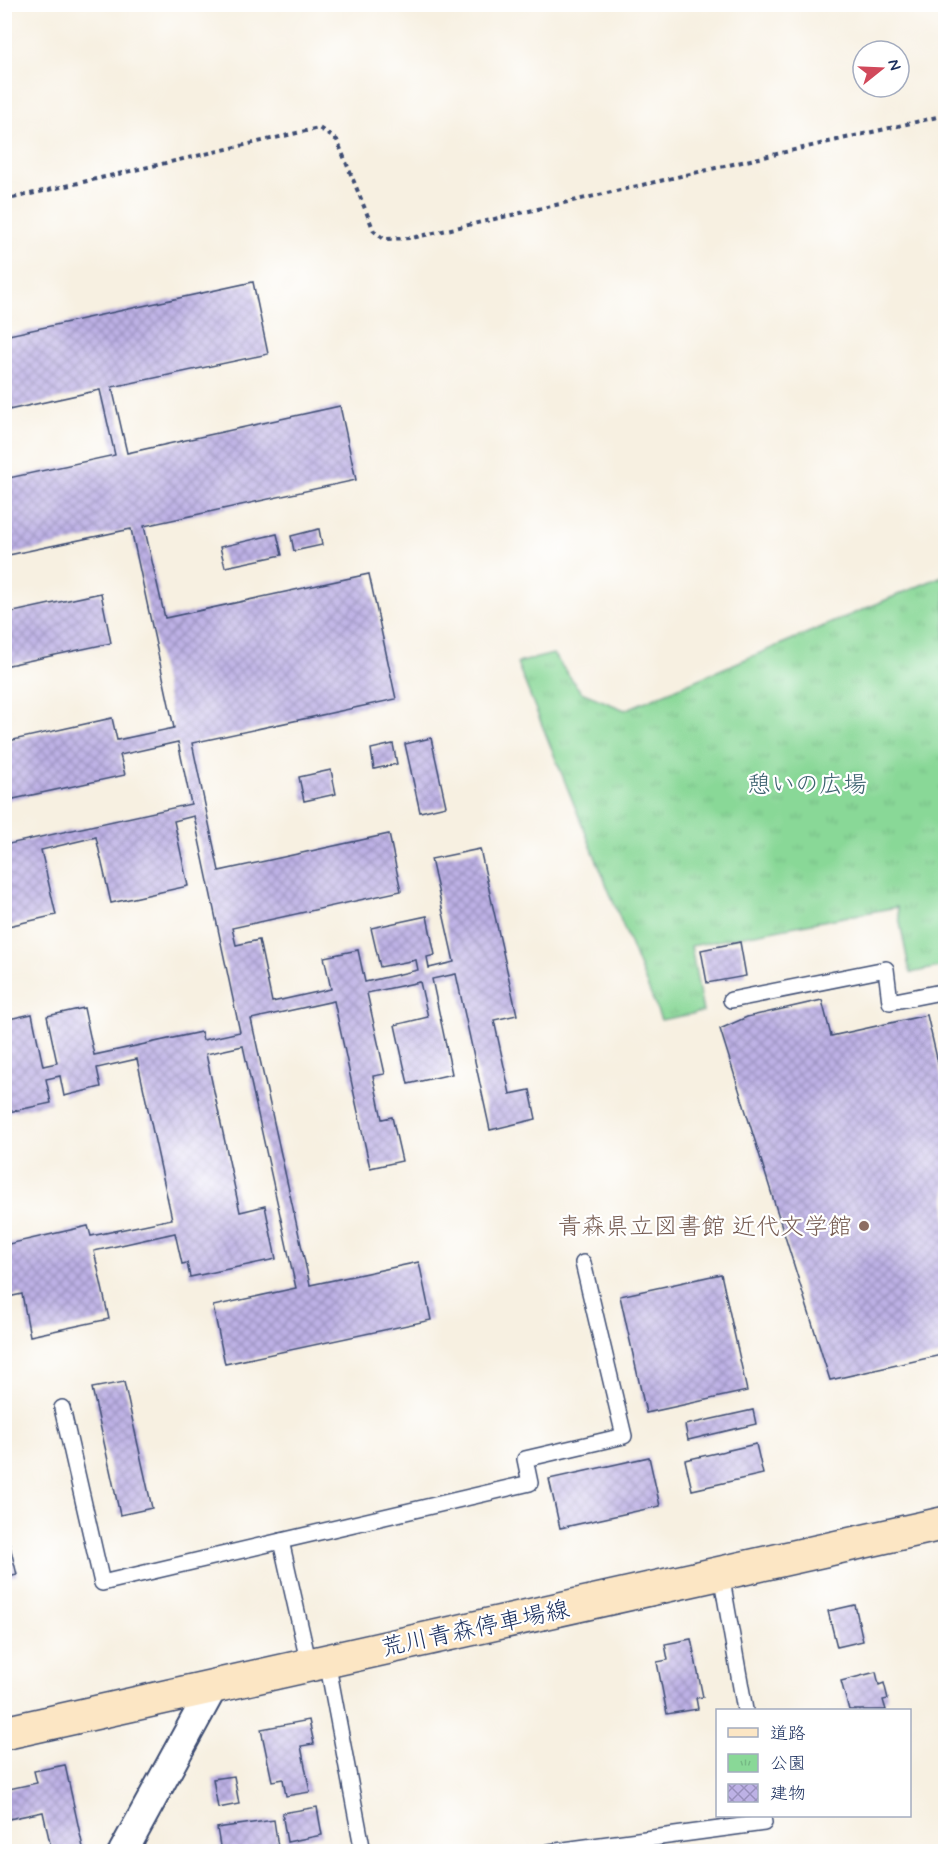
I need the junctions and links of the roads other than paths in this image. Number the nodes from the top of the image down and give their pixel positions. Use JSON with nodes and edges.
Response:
{"nodes":[{"id":1,"x":945,"y":991,"type":"edge"},
{"id":2,"x":731,"y":1000,"type":"dead end"},
{"id":3,"x":583,"y":1263,"type":"dead end"},
{"id":4,"x":62,"y":1408,"type":"dead end"},
{"id":5,"x":945,"y":1523,"type":"edge"},
{"id":6,"x":281,"y":1541,"type":"junction"},
{"id":7,"x":722,"y":1574,"type":"junction"},
{"id":8,"x":318,"y":1663,"type":"junction"},
{"id":9,"x":213,"y":1687,"type":"junction"},
{"id":10,"x":745,"y":1709,"type":"edge"},
{"id":11,"x":4,"y":1733,"type":"edge"},
{"id":12,"x":763,"y":1817,"type":"edge"},
{"id":13,"x":123,"y":1851,"type":"edge"},
{"id":14,"x":363,"y":1851,"type":"edge"},
{"id":15,"x":549,"y":1851,"type":"edge"}],
"edges":[{"from":1,"to":2,"type":"lane"},
{"from":3,"to":6,"type":"lane"},
{"from":4,"to":6,"type":"lane"},
{"from":5,"to":7,"type":"main road","name":"荒川青森停車場線"},
{"from":6,"to":8,"type":"lane"},
{"from":7,"to":8,"type":"main road","name":"荒川青森停車場線"},
{"from":7,"to":10,"type":"lane"},
{"from":8,"to":9,"type":"main road","name":"荒川青森停車場線"},
{"from":8,"to":14,"type":"lane"},
{"from":9,"to":11,"type":"main road","name":"荒川青森停車場線"},
{"from":9,"to":13,"type":"street"},
{"from":12,"to":15,"type":"lane"}]}
